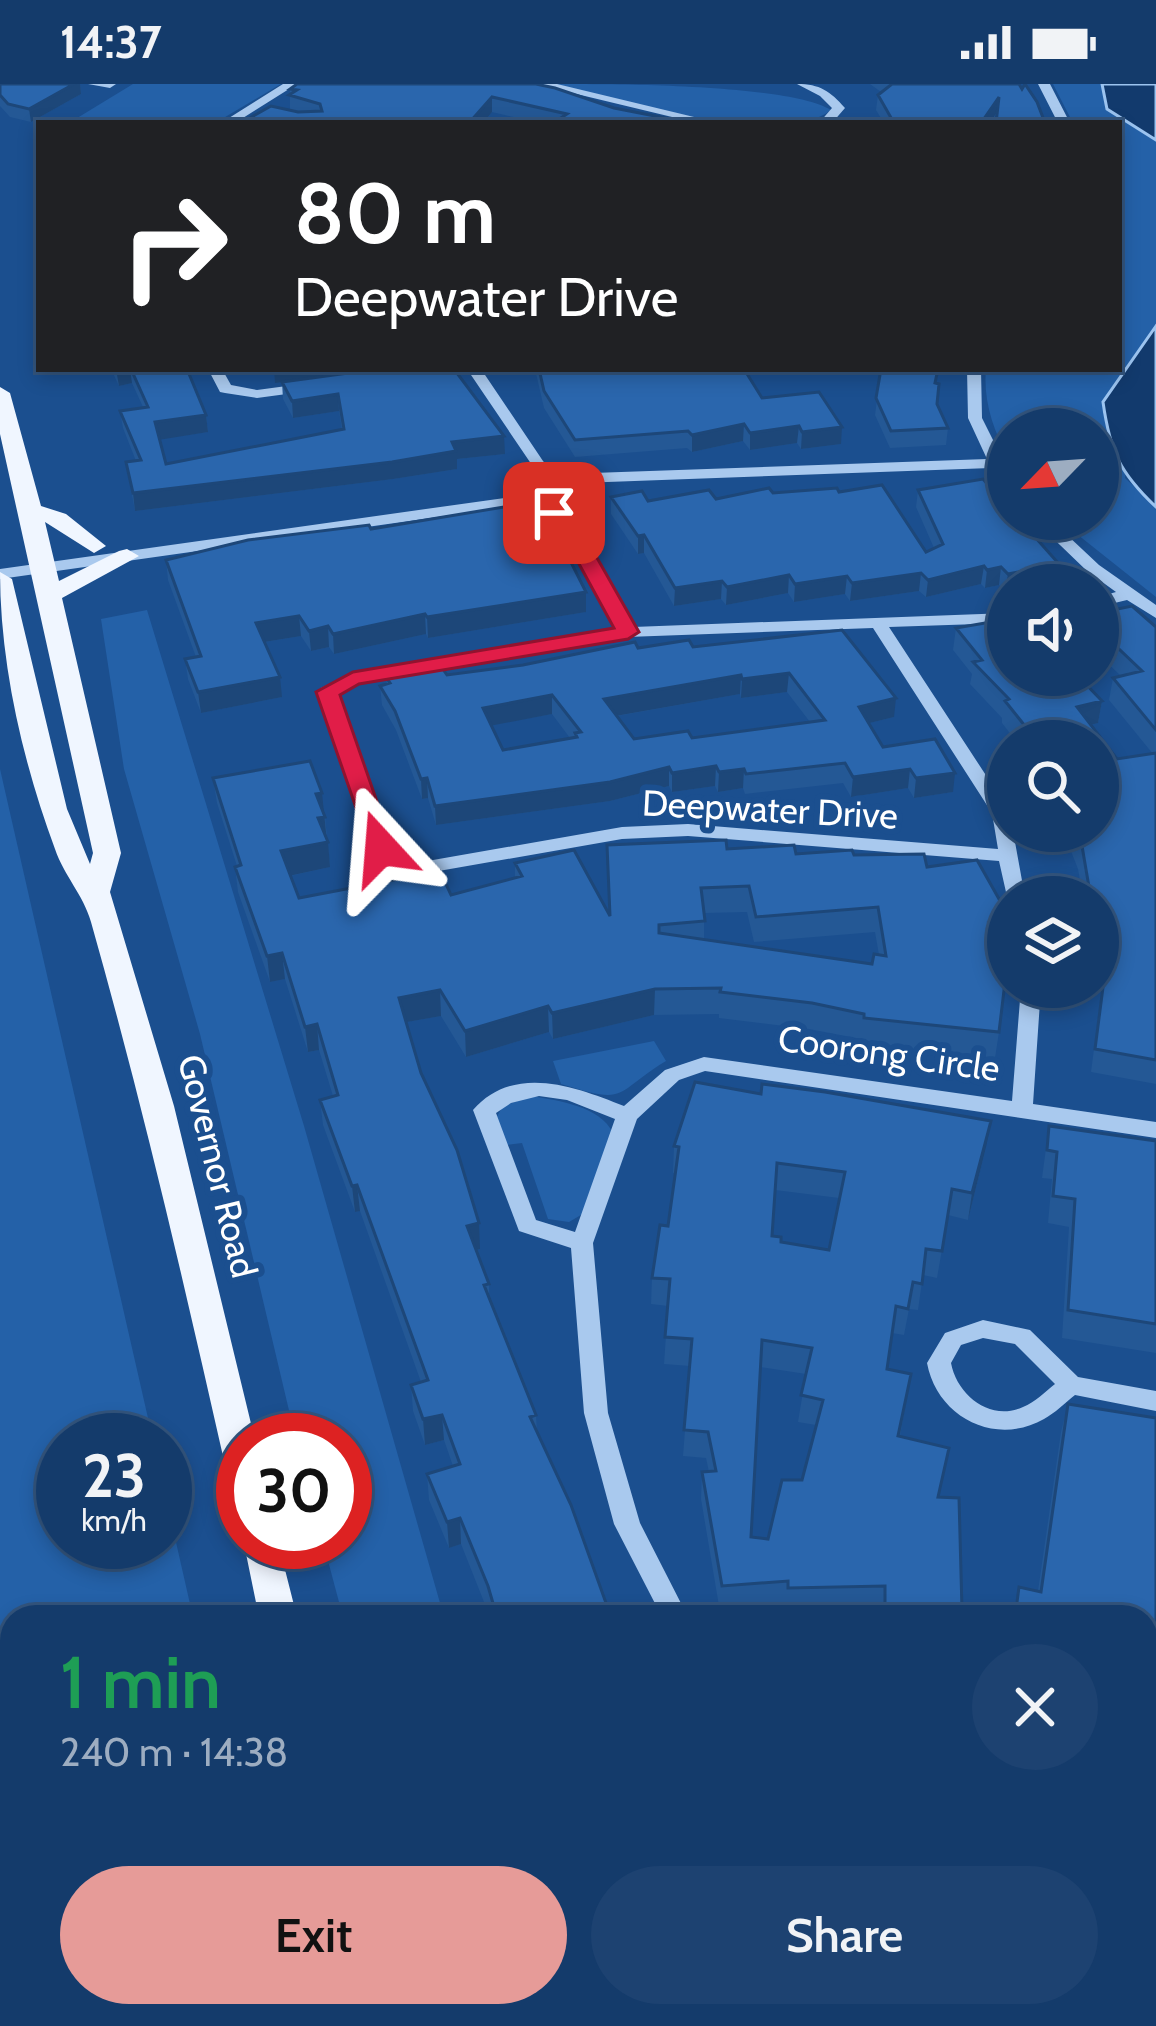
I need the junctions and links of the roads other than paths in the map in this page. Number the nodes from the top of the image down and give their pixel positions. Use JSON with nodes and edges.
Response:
{"nodes":[{"id":1,"x":94,"y":84,"type":"edge"},
{"id":2,"x":110,"y":84,"type":"edge"},
{"id":3,"x":291,"y":84,"type":"edge"},
{"id":4,"x":541,"y":84,"type":"edge"},
{"id":5,"x":803,"y":84,"type":"edge"},
{"id":6,"x":1044,"y":84,"type":"edge"},
{"id":7,"x":252,"y":108,"type":"junction"},
{"id":8,"x":273,"y":113,"type":"edge"},
{"id":9,"x":232,"y":120,"type":"edge"},
{"id":10,"x":700,"y":120,"type":"edge"},
{"id":11,"x":830,"y":120,"type":"edge"},
{"id":12,"x":1062,"y":120,"type":"edge"},
{"id":13,"x":216,"y":372,"type":"edge"},
{"id":14,"x":974,"y":372,"type":"edge"},
{"id":15,"x":482,"y":373,"type":"edge"},
{"id":16,"x":324,"y":385,"type":"edge"},
{"id":17,"x":0,"y":393,"type":"edge"},
{"id":18,"x":987,"y":445,"type":"edge"},
{"id":19,"x":987,"y":476,"type":"edge"},
{"id":20,"x":548,"y":489,"type":"junction"},
{"id":21,"x":31,"y":510,"type":"junction"},
{"id":22,"x":1063,"y":540,"type":"edge"},
{"id":23,"x":94,"y":546,"type":"junction"},
{"id":24,"x":127,"y":556,"type":"junction"},
{"id":25,"x":0,"y":560,"type":"edge"},
{"id":26,"x":43,"y":561,"type":"junction"},
{"id":27,"x":0,"y":576,"type":"edge"},
{"id":28,"x":1130,"y":594,"type":"junction"},
{"id":29,"x":50,"y":595,"type":"junction"},
{"id":30,"x":1119,"y":597,"type":"edge"},
{"id":31,"x":1156,"y":613,"type":"edge"},
{"id":32,"x":987,"y":619,"type":"edge"},
{"id":33,"x":880,"y":626,"type":"junction"},
{"id":34,"x":628,"y":632,"type":"junction"},
{"id":35,"x":1008,"y":856,"type":"junction"},
{"id":36,"x":1011,"y":876,"type":"edge"},
{"id":37,"x":96,"y":892,"type":"junction"},
{"id":38,"x":1033,"y":1008,"type":"edge"},
{"id":39,"x":1022,"y":1108,"type":"junction"},
{"id":40,"x":627,"y":1115,"type":"junction"},
{"id":41,"x":1156,"y":1130,"type":"edge"},
{"id":42,"x":582,"y":1243,"type":"junction"},
{"id":43,"x":1071,"y":1384,"type":"junction"},
{"id":44,"x":1156,"y":1401,"type":"edge"},
{"id":45,"x":231,"y":1413,"type":"edge"},
{"id":46,"x":266,"y":1569,"type":"edge"},
{"id":47,"x":275,"y":1605,"type":"edge"},
{"id":48,"x":669,"y":1605,"type":"edge"}],
"edges":[{"from":1,"to":2,"type":"street"},
{"from":3,"to":7,"type":"street"},
{"from":4,"to":10,"type":"street"},
{"from":5,"to":11,"type":"street"},
{"from":6,"to":12,"type":"street"},
{"from":7,"to":8,"type":"street"},
{"from":7,"to":9,"type":"street"},
{"from":13,"to":16,"type":"street"},
{"from":14,"to":18,"type":"street"},
{"from":15,"to":20,"type":"street"},
{"from":17,"to":21,"type":"main road","name":"Governor Road"},
{"from":19,"to":20,"type":"street"},
{"from":20,"to":23,"type":"street"},
{"from":20,"to":24,"type":"street"},
{"from":20,"to":34,"type":"street"},
{"from":21,"to":23,"type":"main road"},
{"from":21,"to":26,"type":"main road","name":"Governor Road"},
{"from":22,"to":28,"type":"street"},
{"from":23,"to":26,"type":"street"},
{"from":24,"to":26,"type":"street"},
{"from":24,"to":29,"type":"main road"},
{"from":25,"to":26,"type":"street"},
{"from":26,"to":27,"type":"street"},
{"from":26,"to":29,"type":"main road","name":"Governor Road"},
{"from":27,"to":37,"type":"main road","name":"Governor Road"},
{"from":28,"to":30,"type":"street"},
{"from":28,"to":31,"type":"street"},
{"from":29,"to":37,"type":"main road","name":"Governor Road"},
{"from":32,"to":33,"type":"street","name":"Deepwater Drive"},
{"from":33,"to":34,"type":"street","name":"Deepwater Drive"},
{"from":33,"to":35,"type":"street"},
{"from":34,"to":35,"type":"street","name":"Deepwater Drive"},
{"from":35,"to":36,"type":"street"},
{"from":37,"to":45,"type":"main road","name":"Governor Road"},
{"from":38,"to":39,"type":"street"},
{"from":39,"to":40,"type":"street","name":"Coorong Circle"},
{"from":39,"to":41,"type":"street","name":"Coorong Circle"},
{"from":40,"to":42,"type":"street","name":"Coorong Circle"},
{"from":40,"to":42,"type":"street"},
{"from":42,"to":48,"type":"street","name":"Coorong Circle"},
{"from":43,"to":43,"type":"street"},
{"from":43,"to":44,"type":"street"},
{"from":46,"to":47,"type":"main road"}]}
